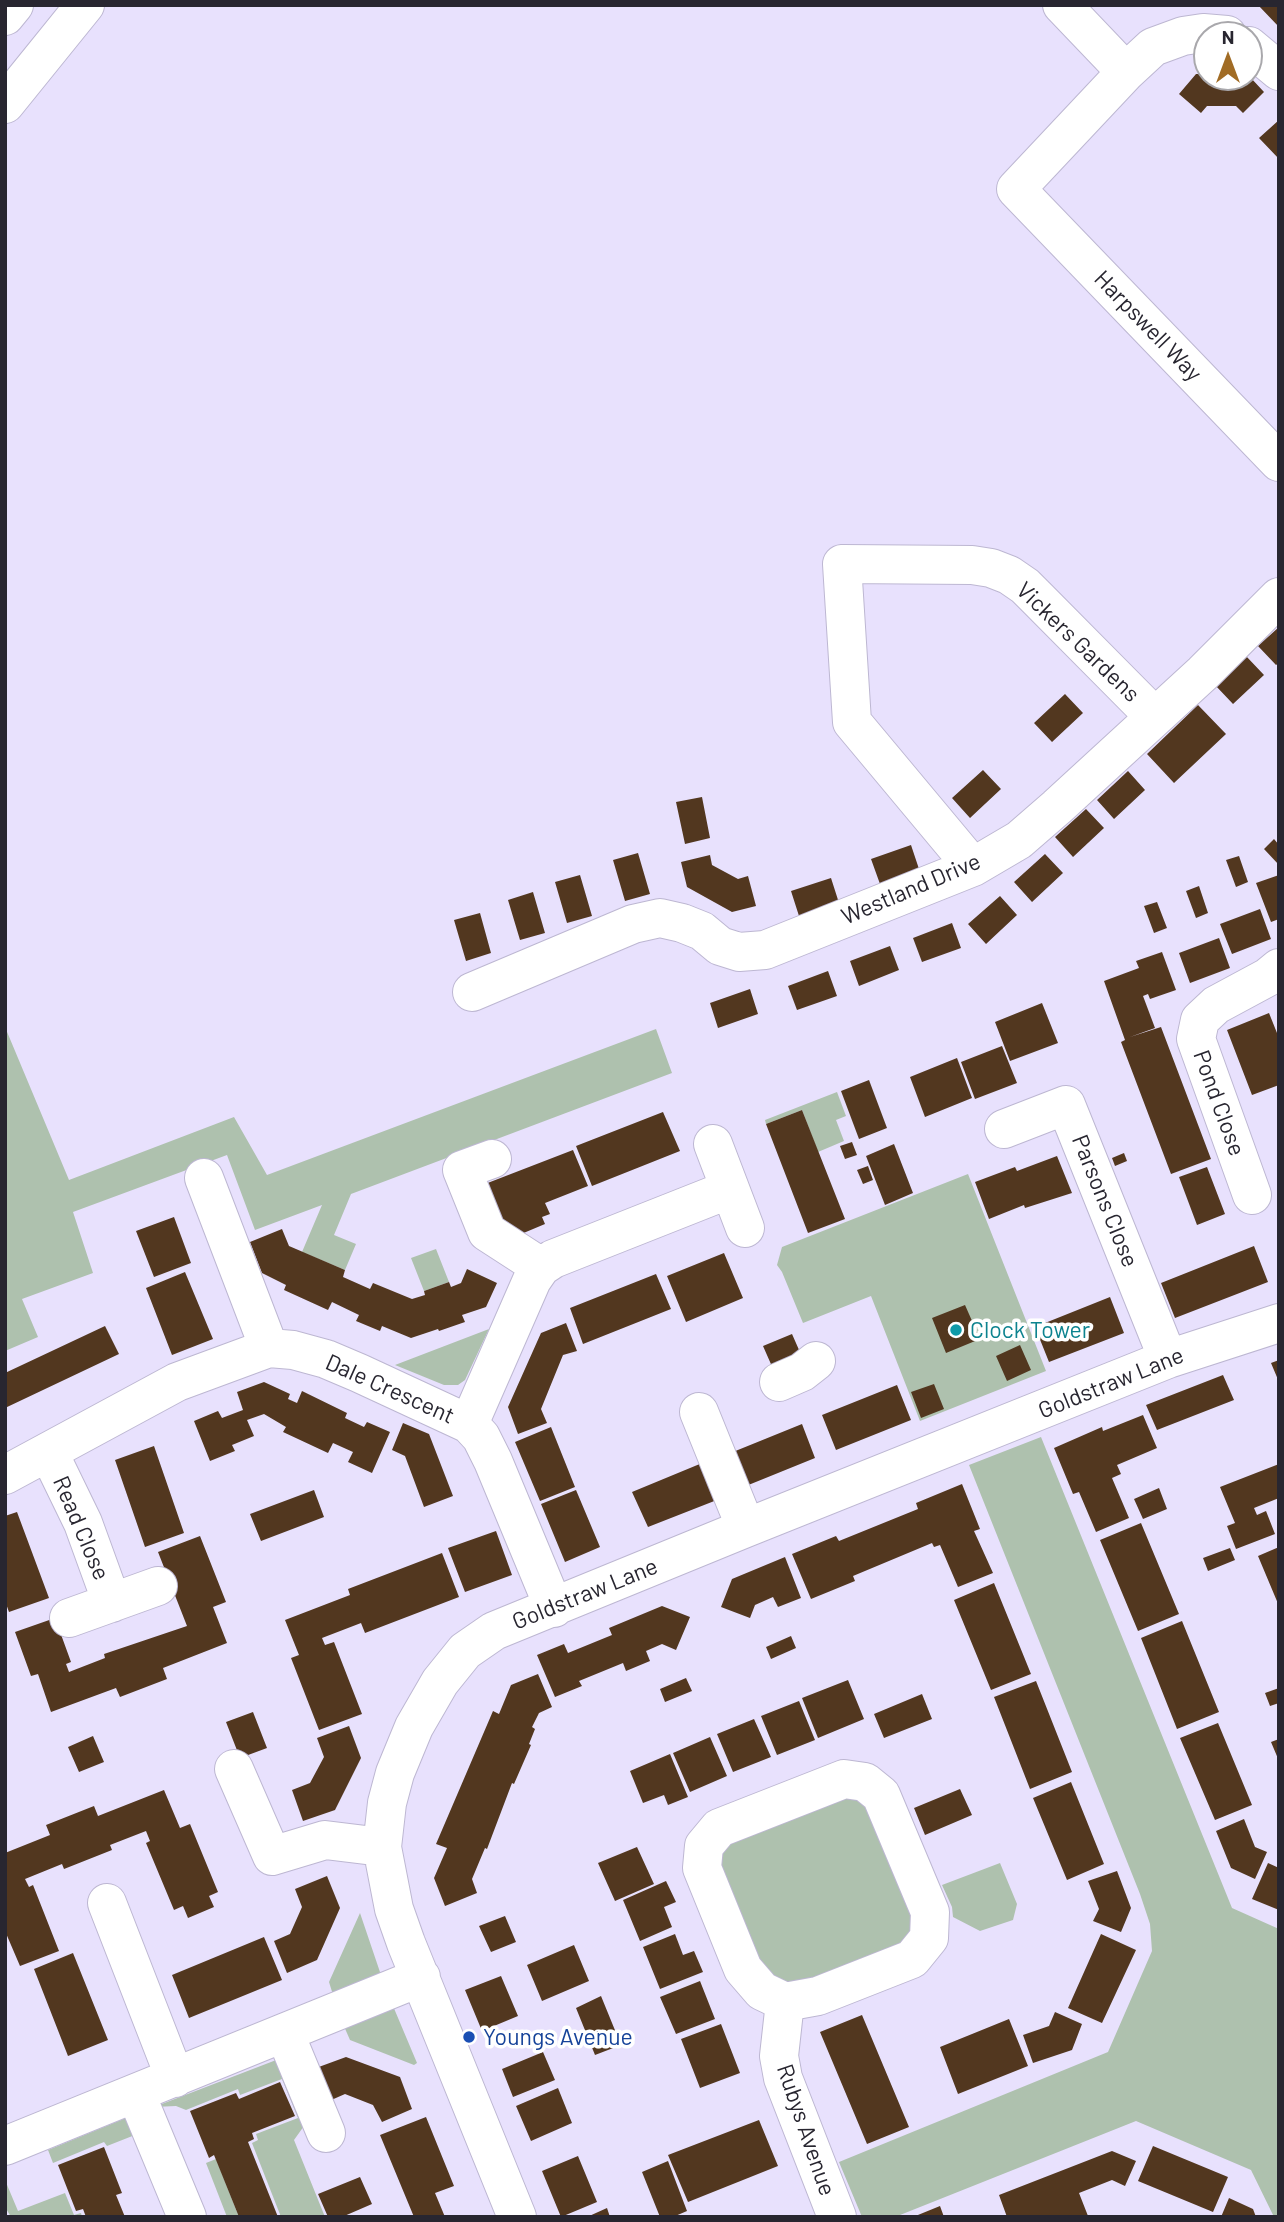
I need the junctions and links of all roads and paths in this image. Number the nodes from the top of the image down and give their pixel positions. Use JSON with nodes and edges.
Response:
{"nodes":[{"id":1,"x":13,"y":5,"type":"edge"},
{"id":2,"x":85,"y":5,"type":"edge"},
{"id":3,"x":1062,"y":5,"type":"edge"},
{"id":4,"x":5,"y":16,"type":"edge"},
{"id":5,"x":1193,"y":34,"type":"edge"},
{"id":6,"x":1263,"y":58,"type":"edge"},
{"id":7,"x":1279,"y":71,"type":"edge"},
{"id":8,"x":1126,"y":72,"type":"junction"},
{"id":9,"x":5,"y":104,"type":"edge"},
{"id":10,"x":1279,"y":462,"type":"edge"},
{"id":11,"x":1279,"y":597,"type":"edge"},
{"id":12,"x":1155,"y":717,"type":"junction"},
{"id":13,"x":973,"y":867,"type":"junction"},
{"id":14,"x":1279,"y":968,"type":"edge"},
{"id":15,"x":472,"y":992,"type":"dead end"},
{"id":16,"x":1003,"y":1129,"type":"dead end"},
{"id":17,"x":713,"y":1144,"type":"dead end"},
{"id":18,"x":492,"y":1159,"type":"dead end"},
{"id":19,"x":204,"y":1178,"type":"dead end"},
{"id":20,"x":730,"y":1189,"type":"junction"},
{"id":21,"x":1252,"y":1195,"type":"dead end"},
{"id":22,"x":745,"y":1228,"type":"dead end"},
{"id":23,"x":541,"y":1267,"type":"junction"},
{"id":24,"x":1279,"y":1323,"type":"edge"},
{"id":25,"x":269,"y":1348,"type":"junction"},
{"id":26,"x":1168,"y":1359,"type":"junction"},
{"id":27,"x":816,"y":1361,"type":"dead end"},
{"id":28,"x":779,"y":1382,"type":"dead end"},
{"id":29,"x":699,"y":1412,"type":"dead end"},
{"id":30,"x":469,"y":1424,"type":"junction"},
{"id":31,"x":49,"y":1453,"type":"junction"},
{"id":32,"x":5,"y":1475,"type":"edge"},
{"id":33,"x":746,"y":1528,"type":"junction"},
{"id":34,"x":158,"y":1586,"type":"dead end"},
{"id":35,"x":112,"y":1603,"type":"junction"},
{"id":36,"x":554,"y":1608,"type":"junction"},
{"id":37,"x":69,"y":1618,"type":"dead end"},
{"id":38,"x":234,"y":1769,"type":"dead end"},
{"id":39,"x":382,"y":1847,"type":"junction"},
{"id":40,"x":107,"y":1902,"type":"dead end"},
{"id":41,"x":421,"y":1977,"type":"junction"},
{"id":42,"x":785,"y":2001,"type":"junction"},
{"id":43,"x":285,"y":2034,"type":"junction"},
{"id":44,"x":175,"y":2078,"type":"junction"},
{"id":45,"x":136,"y":2094,"type":"junction"},
{"id":46,"x":326,"y":2133,"type":"dead end"},
{"id":47,"x":5,"y":2147,"type":"edge"},
{"id":48,"x":823,"y":2212,"type":"edge"},
{"id":49,"x":187,"y":2217,"type":"edge"},
{"id":50,"x":517,"y":2217,"type":"edge"}],
"edges":[{"from":1,"to":4,"type":"main road"},
{"from":2,"to":9,"type":"main road"},
{"from":3,"to":8,"type":"main road"},
{"from":5,"to":8,"type":"main road"},
{"from":6,"to":7,"type":"main road"},
{"from":8,"to":10,"type":"main road","name":"Harpswell Way"},
{"from":11,"to":12,"type":"main road","name":"Westland Drive"},
{"from":12,"to":13,"type":"main road","name":"Westland Drive"},
{"from":12,"to":13,"type":"main road","name":"Vickers Gardens"},
{"from":13,"to":15,"type":"main road","name":"Westland Drive"},
{"from":14,"to":21,"type":"main road","name":"Pond Close"},
{"from":16,"to":26,"type":"main road","name":"Parsons Close"},
{"from":17,"to":20,"type":"main road"},
{"from":18,"to":23,"type":"main road"},
{"from":19,"to":25,"type":"main road"},
{"from":20,"to":22,"type":"main road"},
{"from":20,"to":23,"type":"main road"},
{"from":23,"to":30,"type":"main road","name":"Dale Crescent"},
{"from":24,"to":26,"type":"main road","name":"Goldstraw Lane"},
{"from":25,"to":30,"type":"main road","name":"Dale Crescent"},
{"from":25,"to":31,"type":"main road","name":"Dale Crescent"},
{"from":26,"to":33,"type":"main road","name":"Goldstraw Lane"},
{"from":27,"to":28,"type":"main road"},
{"from":29,"to":33,"type":"main road"},
{"from":30,"to":36,"type":"main road"},
{"from":31,"to":32,"type":"main road","name":"Dale Crescent"},
{"from":31,"to":35,"type":"main road","name":"Read Close"},
{"from":33,"to":36,"type":"main road","name":"Goldstraw Lane"},
{"from":34,"to":35,"type":"main road","name":"Read Close"},
{"from":35,"to":37,"type":"main road","name":"Read Close"},
{"from":36,"to":39,"type":"main road","name":"Goldstraw Lane"},
{"from":38,"to":39,"type":"main road"},
{"from":39,"to":41,"type":"main road","name":"Goldstraw Lane"},
{"from":40,"to":44,"type":"main road"},
{"from":41,"to":43,"type":"main road"},
{"from":41,"to":50,"type":"main road","name":"Goldstraw Lane"},
{"from":42,"to":42,"type":"main road"},
{"from":42,"to":48,"type":"main road","name":"Rubys Avenue"},
{"from":43,"to":44,"type":"main road"},
{"from":43,"to":46,"type":"main road"},
{"from":44,"to":45,"type":"main road"},
{"from":45,"to":47,"type":"main road"},
{"from":45,"to":49,"type":"main road"}]}
